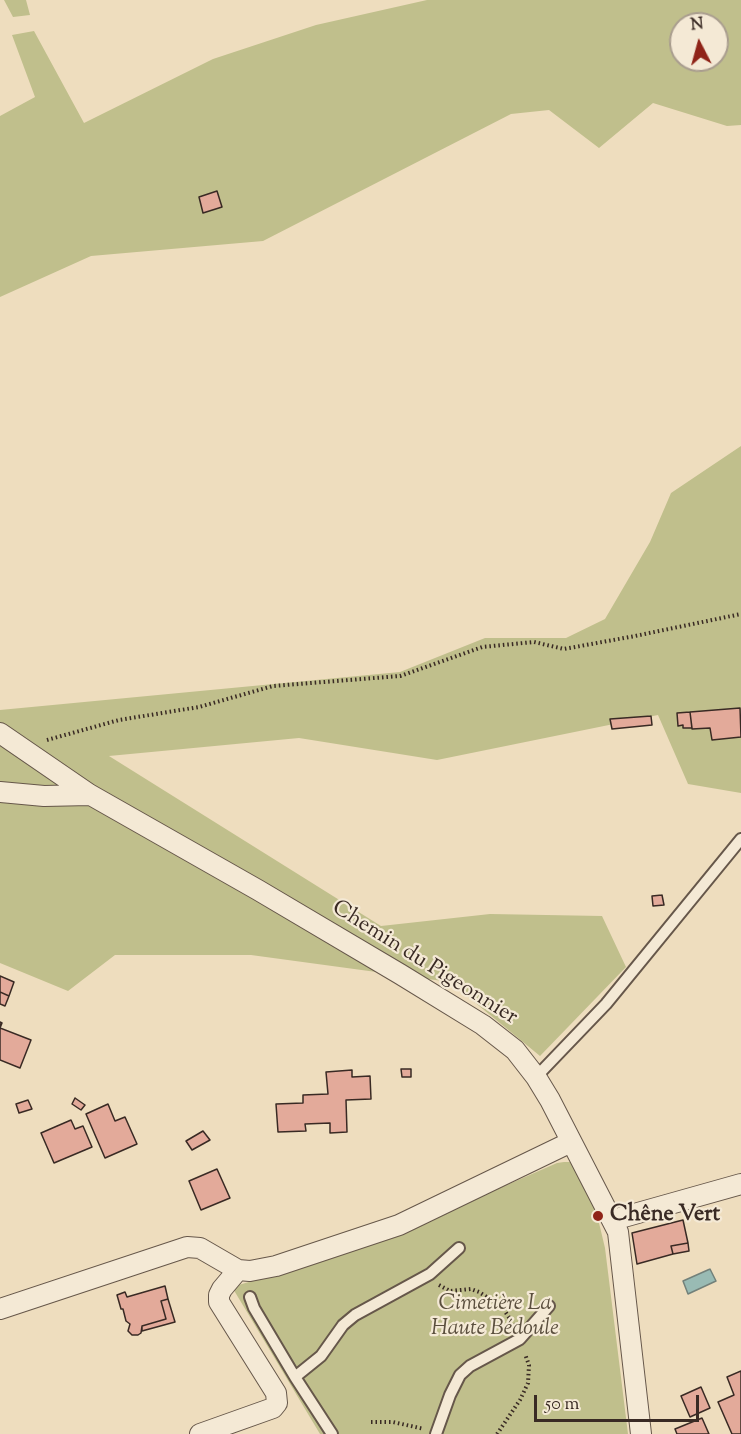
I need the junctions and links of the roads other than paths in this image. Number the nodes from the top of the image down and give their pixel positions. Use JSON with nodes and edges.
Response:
{"nodes":[{"id":1,"x":0,"y":733,"type":"edge"},
{"id":2,"x":0,"y":792,"type":"edge"},
{"id":3,"x":90,"y":795,"type":"junction"},
{"id":4,"x":741,"y":839,"type":"edge"},
{"id":5,"x":536,"y":1077,"type":"junction"},
{"id":6,"x":571,"y":1142,"type":"junction"},
{"id":7,"x":741,"y":1184,"type":"edge"},
{"id":8,"x":613,"y":1220,"type":"junction"},
{"id":9,"x":459,"y":1248,"type":"dead end"},
{"id":10,"x":238,"y":1270,"type":"junction"},
{"id":11,"x":250,"y":1297,"type":"dead end"},
{"id":12,"x":549,"y":1306,"type":"dead end"},
{"id":13,"x":0,"y":1309,"type":"edge"},
{"id":14,"x":295,"y":1377,"type":"junction"},
{"id":15,"x":431,"y":1432,"type":"edge"},
{"id":16,"x":200,"y":1434,"type":"edge"},
{"id":17,"x":332,"y":1434,"type":"edge"},
{"id":18,"x":641,"y":1434,"type":"edge"}],
"edges":[{"from":1,"to":3,"type":"street","name":"Chemin du Pigeonnier"},
{"from":2,"to":3,"type":"street"},
{"from":3,"to":5,"type":"street","name":"Chemin du Pigeonnier"},
{"from":4,"to":5,"type":"lane"},
{"from":5,"to":6,"type":"street","name":"Chemin du Pigeonnier"},
{"from":6,"to":8,"type":"street","name":"Chemin du Pigeonnier"},
{"from":6,"to":10,"type":"street"},
{"from":7,"to":8,"type":"street"},
{"from":8,"to":18,"type":"street","name":"Chemin du Pigeonnier"},
{"from":9,"to":14,"type":"lane"},
{"from":10,"to":13,"type":"street"},
{"from":10,"to":16,"type":"street"},
{"from":11,"to":14,"type":"lane"},
{"from":12,"to":15,"type":"lane"},
{"from":14,"to":17,"type":"lane"}]}
